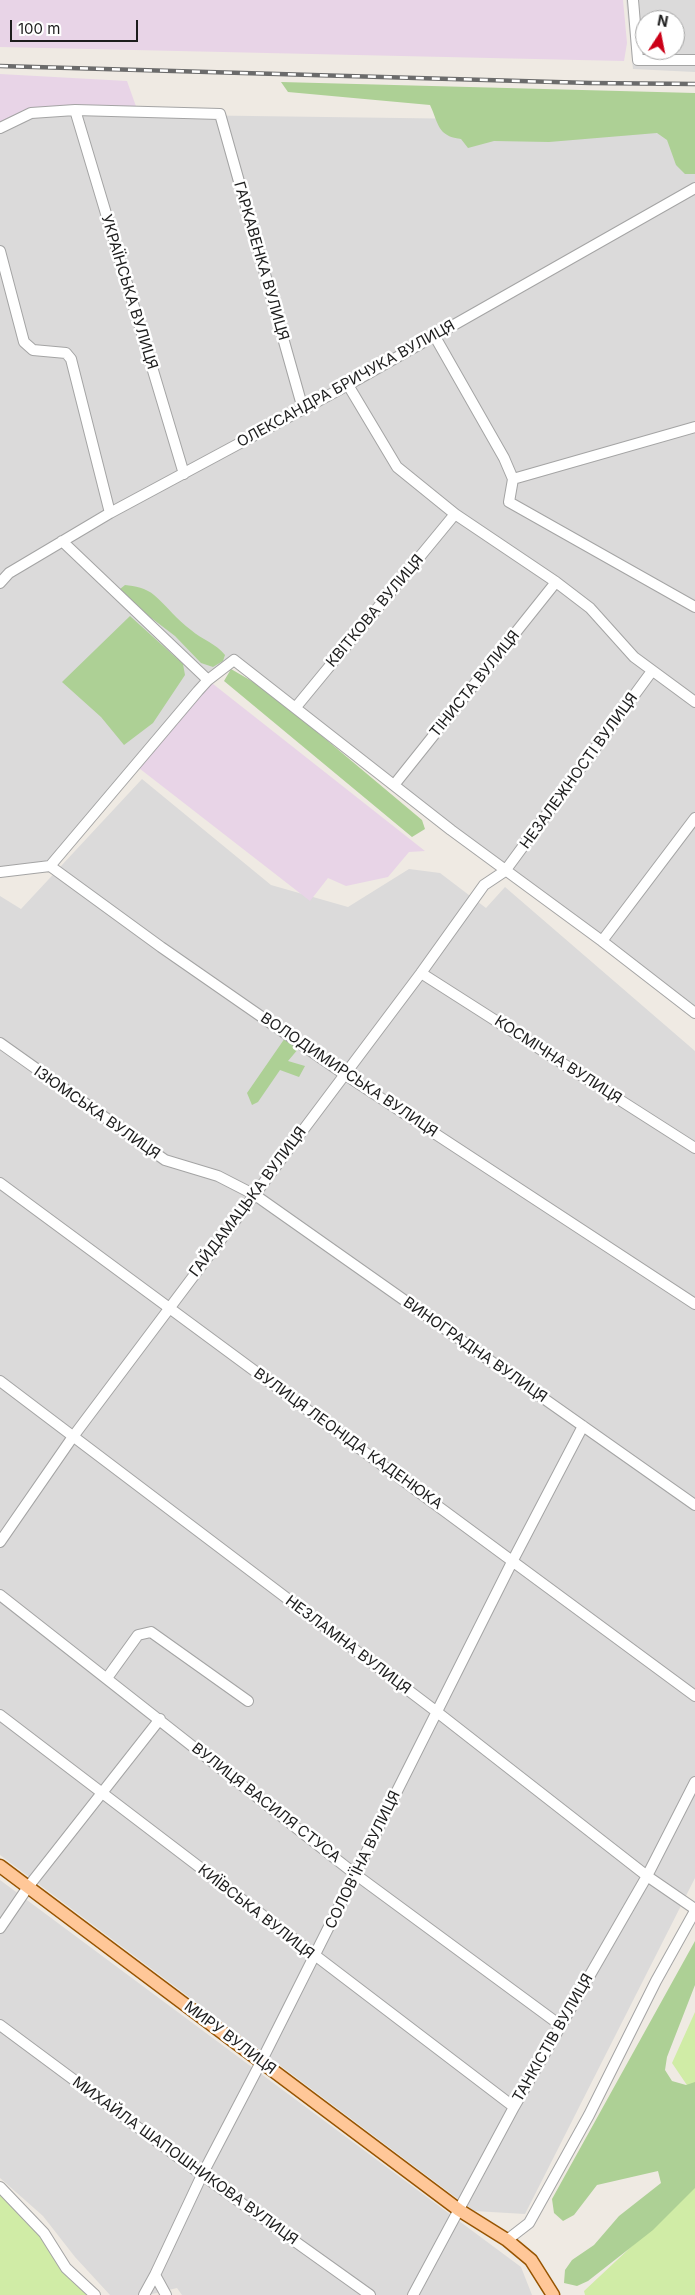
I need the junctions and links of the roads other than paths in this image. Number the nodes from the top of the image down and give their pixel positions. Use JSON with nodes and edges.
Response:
{"nodes":[{"id":1,"x":633,"y":0,"type":"edge"},
{"id":2,"x":695,"y":60,"type":"edge"},
{"id":3,"x":75,"y":110,"type":"junction"},
{"id":4,"x":0,"y":128,"type":"edge"},
{"id":5,"x":695,"y":188,"type":"edge"},
{"id":6,"x":0,"y":251,"type":"edge"},
{"id":7,"x":434,"y":335,"type":"junction"},
{"id":8,"x":348,"y":385,"type":"junction"},
{"id":9,"x":303,"y":409,"type":"junction"},
{"id":10,"x":695,"y":427,"type":"edge"},
{"id":11,"x":184,"y":474,"type":"junction"},
{"id":12,"x":513,"y":479,"type":"junction"},
{"id":13,"x":110,"y":513,"type":"junction"},
{"id":14,"x":455,"y":514,"type":"junction"},
{"id":15,"x":62,"y":541,"type":"junction"},
{"id":16,"x":556,"y":582,"type":"junction"},
{"id":17,"x":0,"y":584,"type":"edge"},
{"id":18,"x":695,"y":607,"type":"edge"},
{"id":19,"x":652,"y":671,"type":"junction"},
{"id":20,"x":208,"y":680,"type":"junction"},
{"id":21,"x":695,"y":702,"type":"edge"},
{"id":22,"x":296,"y":707,"type":"junction"},
{"id":23,"x":394,"y":785,"type":"junction"},
{"id":24,"x":695,"y":818,"type":"edge"},
{"id":25,"x":50,"y":866,"type":"junction"},
{"id":26,"x":505,"y":871,"type":"junction"},
{"id":27,"x":0,"y":872,"type":"edge"},
{"id":28,"x":602,"y":940,"type":"junction"},
{"id":29,"x":422,"y":973,"type":"junction"},
{"id":30,"x":695,"y":1013,"type":"edge"},
{"id":31,"x":1,"y":1046,"type":"edge"},
{"id":32,"x":344,"y":1074,"type":"junction"},
{"id":33,"x":695,"y":1148,"type":"edge"},
{"id":34,"x":0,"y":1183,"type":"edge"},
{"id":35,"x":255,"y":1195,"type":"junction"},
{"id":36,"x":695,"y":1304,"type":"edge"},
{"id":37,"x":168,"y":1308,"type":"junction"},
{"id":38,"x":0,"y":1381,"type":"edge"},
{"id":39,"x":583,"y":1426,"type":"junction"},
{"id":40,"x":72,"y":1438,"type":"junction"},
{"id":41,"x":695,"y":1505,"type":"edge"},
{"id":42,"x":0,"y":1542,"type":"edge"},
{"id":43,"x":514,"y":1560,"type":"junction"},
{"id":44,"x":0,"y":1596,"type":"edge"},
{"id":45,"x":107,"y":1678,"type":"junction"},
{"id":46,"x":695,"y":1696,"type":"edge"},
{"id":47,"x":248,"y":1701,"type":"dead end"},
{"id":48,"x":437,"y":1712,"type":"junction"},
{"id":49,"x":0,"y":1715,"type":"edge"},
{"id":50,"x":160,"y":1719,"type":"junction"},
{"id":51,"x":695,"y":1782,"type":"edge"},
{"id":52,"x":102,"y":1793,"type":"junction"},
{"id":53,"x":0,"y":1866,"type":"edge"},
{"id":54,"x":356,"y":1874,"type":"junction"},
{"id":55,"x":647,"y":1876,"type":"junction"},
{"id":56,"x":28,"y":1887,"type":"junction"},
{"id":57,"x":695,"y":1910,"type":"edge"},
{"id":58,"x":0,"y":1928,"type":"edge"},
{"id":59,"x":315,"y":1957,"type":"junction"},
{"id":60,"x":0,"y":2025,"type":"edge"},
{"id":61,"x":560,"y":2025,"type":"junction"},
{"id":62,"x":261,"y":2062,"type":"junction"},
{"id":63,"x":514,"y":2107,"type":"junction"},
{"id":64,"x":202,"y":2175,"type":"junction"},
{"id":65,"x":0,"y":2187,"type":"edge"},
{"id":66,"x":459,"y":2210,"type":"junction"},
{"id":67,"x":507,"y":2240,"type":"junction"},
{"id":68,"x":155,"y":2275,"type":"junction"},
{"id":69,"x":94,"y":2295,"type":"edge"},
{"id":70,"x":144,"y":2295,"type":"edge"},
{"id":71,"x":166,"y":2295,"type":"edge"},
{"id":72,"x":370,"y":2295,"type":"edge"},
{"id":73,"x":413,"y":2295,"type":"edge"},
{"id":74,"x":553,"y":2295,"type":"edge"}],
"edges":[{"from":1,"to":2,"type":"street"},
{"from":3,"to":4,"type":"street"},
{"from":3,"to":9,"type":"street","name":"ГАРКАВЕНКА ВУЛИЦЯ"},
{"from":3,"to":11,"type":"street","name":"УКРАЇНСЬКА ВУЛИЦЯ"},
{"from":5,"to":7,"type":"street","name":"ОЛЕКСАНДРА БРИЧУКА ВУЛИЦЯ"},
{"from":6,"to":13,"type":"street"},
{"from":7,"to":8,"type":"street","name":"ОЛЕКСАНДРА БРИЧУКА ВУЛИЦЯ"},
{"from":7,"to":12,"type":"street"},
{"from":8,"to":9,"type":"street","name":"ОЛЕКСАНДРА БРИЧУКА ВУЛИЦЯ"},
{"from":8,"to":14,"type":"street"},
{"from":9,"to":11,"type":"street","name":"ОЛЕКСАНДРА БРИЧУКА ВУЛИЦЯ"},
{"from":10,"to":12,"type":"street"},
{"from":11,"to":13,"type":"street","name":"ОЛЕКСАНДРА БРИЧУКА ВУЛИЦЯ"},
{"from":12,"to":18,"type":"street"},
{"from":13,"to":15,"type":"street","name":"ОЛЕКСАНДРА БРИЧУКА ВУЛИЦЯ"},
{"from":14,"to":16,"type":"street"},
{"from":14,"to":22,"type":"street","name":"КВІТКОВА ВУЛИЦЯ"},
{"from":15,"to":17,"type":"street","name":"ОЛЕКСАНДРА БРИЧУКА ВУЛИЦЯ"},
{"from":15,"to":20,"type":"street"},
{"from":16,"to":19,"type":"street"},
{"from":16,"to":23,"type":"street","name":"ТІНИСТА ВУЛИЦЯ"},
{"from":19,"to":21,"type":"street"},
{"from":19,"to":26,"type":"street","name":"НЕЗАЛЕЖНОСТІ ВУЛИЦЯ"},
{"from":20,"to":22,"type":"street"},
{"from":20,"to":25,"type":"street"},
{"from":22,"to":23,"type":"street"},
{"from":23,"to":26,"type":"street"},
{"from":24,"to":28,"type":"street"},
{"from":25,"to":27,"type":"street"},
{"from":25,"to":32,"type":"street","name":"ВОЛОДИМИРСЬКА ВУЛИЦЯ"},
{"from":26,"to":28,"type":"street"},
{"from":26,"to":29,"type":"street","name":"ГАЙДАМАЦЬКА ВУЛИЦЯ"},
{"from":28,"to":30,"type":"street"},
{"from":29,"to":32,"type":"street","name":"ГАЙДАМАЦЬКА ВУЛИЦЯ"},
{"from":29,"to":33,"type":"street","name":"КОСМІЧНА ВУЛИЦЯ"},
{"from":31,"to":35,"type":"street","name":"ІЗЮМСЬКА ВУЛИЦЯ"},
{"from":32,"to":35,"type":"street","name":"ГАЙДАМАЦЬКА ВУЛИЦЯ"},
{"from":32,"to":36,"type":"street","name":"ВОЛОДИМИРСЬКА ВУЛИЦЯ"},
{"from":34,"to":37,"type":"street","name":"ВУЛИЦЯ ЛЕОНІДА КАДЕНЮКА"},
{"from":35,"to":37,"type":"street","name":"ГАЙДАМАЦЬКА ВУЛИЦЯ"},
{"from":35,"to":39,"type":"street","name":"ВИНОГРАДНА ВУЛИЦЯ"},
{"from":37,"to":40,"type":"street","name":"ГАЙДАМАЦЬКА ВУЛИЦЯ"},
{"from":37,"to":43,"type":"street","name":"ВУЛИЦЯ ЛЕОНІДА КАДЕНЮКА"},
{"from":38,"to":40,"type":"street","name":"НЕЗЛАМНА ВУЛИЦЯ"},
{"from":39,"to":41,"type":"street","name":"ВИНОГРАДНА ВУЛИЦЯ"},
{"from":39,"to":43,"type":"street","name":"СОЛОВ'ЇНА ВУЛИЦЯ"},
{"from":40,"to":42,"type":"street","name":"ГАЙДАМАЦЬКА ВУЛИЦЯ"},
{"from":40,"to":48,"type":"street","name":"НЕЗЛАМНА ВУЛИЦЯ"},
{"from":43,"to":46,"type":"street","name":"ВУЛИЦЯ ЛЕОНІДА КАДЕНЮКА"},
{"from":43,"to":48,"type":"street","name":"СОЛОВ'ЇНА ВУЛИЦЯ"},
{"from":44,"to":45,"type":"street","name":"ВУЛИЦЯ ВАСИЛЯ СТУСА"},
{"from":45,"to":47,"type":"street"},
{"from":45,"to":50,"type":"street","name":"ВУЛИЦЯ ВАСИЛЯ СТУСА"},
{"from":48,"to":54,"type":"street","name":"СОЛОВ'ЇНА ВУЛИЦЯ"},
{"from":48,"to":55,"type":"street","name":"НЕЗЛАМНА ВУЛИЦЯ"},
{"from":49,"to":52,"type":"street","name":"КИЇВСЬКА ВУЛИЦЯ"},
{"from":50,"to":52,"type":"street"},
{"from":50,"to":54,"type":"street","name":"ВУЛИЦЯ ВАСИЛЯ СТУСА"},
{"from":51,"to":55,"type":"street","name":"ТАНКІСТІВ ВУЛИЦЯ"},
{"from":52,"to":56,"type":"street"},
{"from":52,"to":59,"type":"street","name":"КИЇВСЬКА ВУЛИЦЯ"},
{"from":53,"to":56,"type":"main road","name":"МИРУ ВУЛИЦЯ"},
{"from":54,"to":59,"type":"street","name":"СОЛОВ'ЇНА ВУЛИЦЯ"},
{"from":54,"to":61,"type":"street","name":"ВУЛИЦЯ ВАСИЛЯ СТУСА"},
{"from":55,"to":57,"type":"street","name":"НЕЗЛАМНА ВУЛИЦЯ"},
{"from":55,"to":61,"type":"street","name":"ТАНКІСТІВ ВУЛИЦЯ"},
{"from":56,"to":58,"type":"street"},
{"from":56,"to":62,"type":"main road","name":"МИРУ ВУЛИЦЯ"},
{"from":57,"to":67,"type":"street"},
{"from":59,"to":62,"type":"street","name":"СОЛОВ'ЇНА ВУЛИЦЯ"},
{"from":59,"to":63,"type":"street","name":"КИЇВСЬКА ВУЛИЦЯ"},
{"from":60,"to":64,"type":"street","name":"МИХАЙЛА ШАПОШНИКОВА ВУЛИЦЯ"},
{"from":61,"to":63,"type":"street","name":"ТАНКІСТІВ ВУЛИЦЯ"},
{"from":62,"to":64,"type":"street","name":"СОЛОВ'ЇНА ВУЛИЦЯ"},
{"from":62,"to":66,"type":"main road","name":"МИРУ ВУЛИЦЯ"},
{"from":63,"to":66,"type":"street","name":"ТАНКІСТІВ ВУЛИЦЯ"},
{"from":64,"to":68,"type":"street","name":"СОЛОВ'ЇНА ВУЛИЦЯ"},
{"from":64,"to":72,"type":"street","name":"МИХАЙЛА ШАПОШНИКОВА ВУЛИЦЯ"},
{"from":65,"to":69,"type":"street"},
{"from":66,"to":67,"type":"main road","name":"МИРУ ВУЛИЦЯ"},
{"from":66,"to":73,"type":"street","name":"ТАНКІСТІВ ВУЛИЦЯ"},
{"from":67,"to":74,"type":"main road","name":"МИРУ ВУЛИЦЯ"},
{"from":68,"to":70,"type":"street","name":"СОЛОВ'ЇНА ВУЛИЦЯ"},
{"from":68,"to":71,"type":"street"}]}
